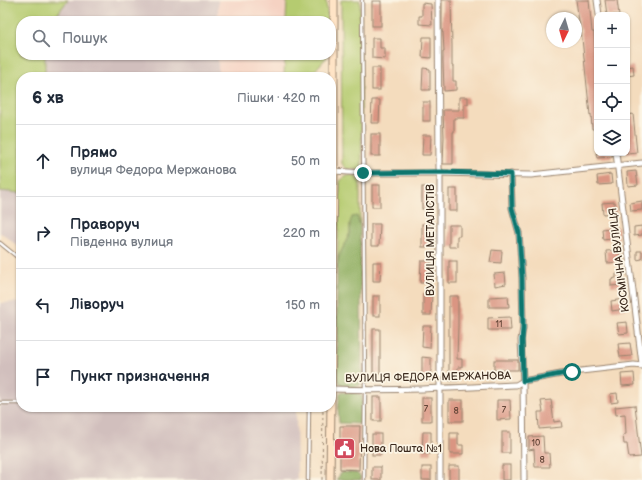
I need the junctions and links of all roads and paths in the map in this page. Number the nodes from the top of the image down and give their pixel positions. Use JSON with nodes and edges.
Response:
{"nodes":[{"id":1,"x":334,"y":0,"type":"edge"},
{"id":2,"x":362,"y":0,"type":"edge"},
{"id":3,"x":438,"y":0,"type":"edge"},
{"id":4,"x":597,"y":0,"type":"edge"},
{"id":5,"x":599,"y":12,"type":"edge"},
{"id":6,"x":334,"y":16,"type":"edge"},
{"id":7,"x":334,"y":60,"type":"edge"},
{"id":8,"x":334,"y":72,"type":"edge"},
{"id":9,"x":616,"y":156,"type":"edge"},
{"id":10,"x":642,"y":163,"type":"edge"},
{"id":11,"x":618,"y":166,"type":"junction"},
{"id":12,"x":336,"y":170,"type":"edge"},
{"id":13,"x":440,"y":172,"type":"junction"},
{"id":14,"x":363,"y":173,"type":"junction"},
{"id":15,"x":511,"y":174,"type":"junction"},
{"id":16,"x":0,"y":244,"type":"edge"},
{"id":17,"x":16,"y":256,"type":"edge"},
{"id":18,"x":642,"y":365,"type":"edge"},
{"id":19,"x":523,"y":381,"type":"junction"},
{"id":20,"x":440,"y":388,"type":"junction"},
{"id":21,"x":336,"y":389,"type":"edge"},
{"id":22,"x":364,"y":390,"type":"junction"},
{"id":23,"x":0,"y":403,"type":"edge"},
{"id":24,"x":16,"y":403,"type":"edge"},
{"id":25,"x":309,"y":412,"type":"edge"},
{"id":26,"x":323,"y":412,"type":"edge"},
{"id":27,"x":331,"y":412,"type":"edge"},
{"id":28,"x":308,"y":480,"type":"edge"},
{"id":29,"x":322,"y":480,"type":"edge"},
{"id":30,"x":330,"y":480,"type":"edge"},
{"id":31,"x":364,"y":480,"type":"edge"},
{"id":32,"x":440,"y":480,"type":"edge"},
{"id":33,"x":524,"y":480,"type":"edge"}],
"edges":[{"from":1,"to":6,"type":"main road"},
{"from":2,"to":14,"type":"lane"},
{"from":3,"to":13,"type":"street","name":"ВУЛИЦЯ МЕТАЛІСТІВ"},
{"from":4,"to":5,"type":"street"},
{"from":7,"to":8,"type":"main road"},
{"from":9,"to":11,"type":"street","name":"КОСМІЧНА ВУЛИЦЯ"},
{"from":10,"to":11,"type":"street"},
{"from":11,"to":15,"type":"street"},
{"from":11,"to":18,"type":"street","name":"КОСМІЧНА ВУЛИЦЯ"},
{"from":12,"to":14,"type":"street"},
{"from":13,"to":14,"type":"street"},
{"from":13,"to":15,"type":"street"},
{"from":13,"to":20,"type":"street","name":"ВУЛИЦЯ МЕТАЛІСТІВ"},
{"from":14,"to":22,"type":"lane"},
{"from":15,"to":19,"type":"street"},
{"from":16,"to":17,"type":"lane"},
{"from":18,"to":19,"type":"street","name":"ВУЛИЦЯ ФЕДОРА МЕРЖАНОВА"},
{"from":19,"to":20,"type":"street","name":"ВУЛИЦЯ ФЕДОРА МЕРЖАНОВА"},
{"from":19,"to":33,"type":"street"},
{"from":20,"to":22,"type":"street","name":"ВУЛИЦЯ ФЕДОРА МЕРЖАНОВА"},
{"from":20,"to":32,"type":"street","name":"ВУЛИЦЯ МЕТАЛІСТІВ"},
{"from":21,"to":22,"type":"street","name":"ВУЛИЦЯ ФЕДОРА МЕРЖАНОВА"},
{"from":22,"to":31,"type":"lane"},
{"from":23,"to":24,"type":"lane"},
{"from":25,"to":28,"type":"lane"},
{"from":26,"to":29,"type":"path"},
{"from":27,"to":30,"type":"main road"}]}
